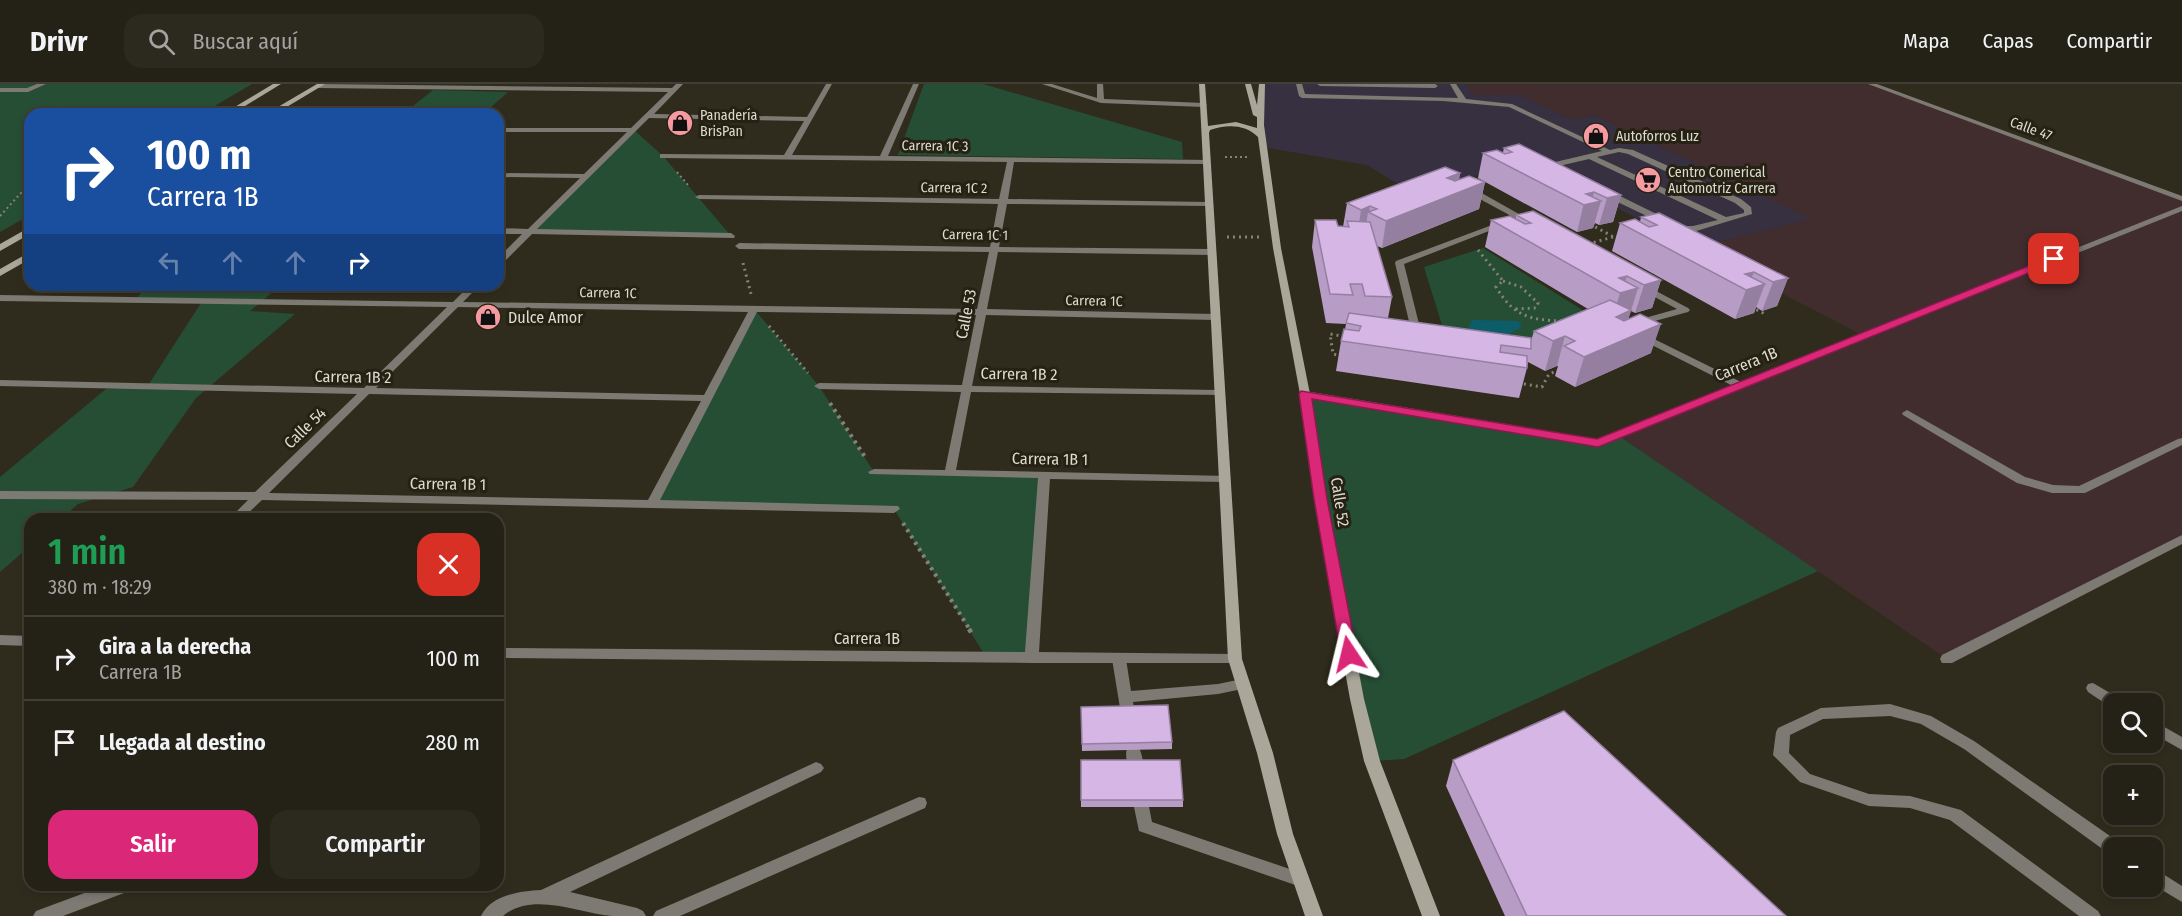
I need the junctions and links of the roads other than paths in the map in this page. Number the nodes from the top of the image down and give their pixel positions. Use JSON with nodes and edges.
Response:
{"nodes":[{"id":1,"x":42,"y":84,"type":"edge"},
{"id":2,"x":829,"y":84,"type":"edge"},
{"id":3,"x":916,"y":84,"type":"edge"},
{"id":4,"x":1045,"y":84,"type":"edge"},
{"id":5,"x":1100,"y":84,"type":"edge"},
{"id":6,"x":1202,"y":84,"type":"edge"},
{"id":7,"x":1248,"y":84,"type":"edge"},
{"id":8,"x":1262,"y":84,"type":"edge"},
{"id":9,"x":1299,"y":84,"type":"edge"},
{"id":10,"x":1320,"y":84,"type":"edge"},
{"id":11,"x":1453,"y":84,"type":"edge"},
{"id":12,"x":1871,"y":84,"type":"edge"},
{"id":13,"x":276,"y":85,"type":"edge"},
{"id":14,"x":322,"y":85,"type":"edge"},
{"id":15,"x":1434,"y":85,"type":"edge"},
{"id":16,"x":677,"y":87,"type":"edge"},
{"id":17,"x":0,"y":90,"type":"edge"},
{"id":18,"x":1443,"y":99,"type":"junction"},
{"id":19,"x":1463,"y":100,"type":"junction"},
{"id":20,"x":1101,"y":101,"type":"junction"},
{"id":21,"x":1204,"y":105,"type":"junction"},
{"id":22,"x":237,"y":108,"type":"edge"},
{"id":23,"x":281,"y":108,"type":"edge"},
{"id":24,"x":648,"y":116,"type":"junction"},
{"id":25,"x":809,"y":119,"type":"junction"},
{"id":26,"x":1260,"y":125,"type":"junction"},
{"id":27,"x":504,"y":130,"type":"edge"},
{"id":28,"x":634,"y":130,"type":"junction"},
{"id":29,"x":1204,"y":135,"type":"junction"},
{"id":30,"x":1261,"y":136,"type":"junction"},
{"id":31,"x":1609,"y":152,"type":"junction"},
{"id":32,"x":663,"y":156,"type":"road end"},
{"id":33,"x":1589,"y":156,"type":"junction"},
{"id":34,"x":787,"y":157,"type":"junction"},
{"id":35,"x":883,"y":158,"type":"junction"},
{"id":36,"x":1206,"y":159,"type":"junction"},
{"id":37,"x":1011,"y":160,"type":"junction"},
{"id":38,"x":504,"y":175,"type":"edge"},
{"id":39,"x":587,"y":176,"type":"junction"},
{"id":40,"x":1464,"y":188,"type":"edge"},
{"id":41,"x":699,"y":197,"type":"road end"},
{"id":42,"x":2182,"y":199,"type":"edge"},
{"id":43,"x":1002,"y":202,"type":"junction"},
{"id":44,"x":1208,"y":204,"type":"junction"},
{"id":45,"x":2182,"y":208,"type":"edge"},
{"id":46,"x":1521,"y":217,"type":"junction"},
{"id":47,"x":1725,"y":220,"type":"junction"},
{"id":48,"x":1539,"y":227,"type":"edge"},
{"id":49,"x":504,"y":231,"type":"edge"},
{"id":50,"x":530,"y":232,"type":"junction"},
{"id":51,"x":24,"y":234,"type":"edge"},
{"id":52,"x":731,"y":236,"type":"dead end"},
{"id":53,"x":739,"y":246,"type":"road end"},
{"id":54,"x":0,"y":248,"type":"edge"},
{"id":55,"x":993,"y":249,"type":"junction"},
{"id":56,"x":1211,"y":252,"type":"junction"},
{"id":57,"x":504,"y":257,"type":"edge"},
{"id":58,"x":24,"y":259,"type":"edge"},
{"id":59,"x":0,"y":273,"type":"edge"},
{"id":60,"x":1634,"y":282,"type":"edge"},
{"id":61,"x":469,"y":291,"type":"edge"},
{"id":62,"x":0,"y":298,"type":"edge"},
{"id":63,"x":456,"y":304,"type":"junction"},
{"id":64,"x":754,"y":309,"type":"junction"},
{"id":65,"x":983,"y":312,"type":"junction"},
{"id":66,"x":1215,"y":317,"type":"junction"},
{"id":67,"x":1419,"y":344,"type":"edge"},
{"id":68,"x":0,"y":383,"type":"edge"},
{"id":69,"x":819,"y":386,"type":"dead end"},
{"id":70,"x":1741,"y":386,"type":"junction"},
{"id":71,"x":967,"y":388,"type":"junction"},
{"id":72,"x":365,"y":392,"type":"junction"},
{"id":73,"x":1219,"y":393,"type":"junction"},
{"id":74,"x":1305,"y":394,"type":"junction"},
{"id":75,"x":706,"y":398,"type":"junction"},
{"id":76,"x":1907,"y":413,"type":"dead end"},
{"id":77,"x":2182,"y":441,"type":"edge"},
{"id":78,"x":874,"y":472,"type":"dead end"},
{"id":79,"x":950,"y":473,"type":"junction"},
{"id":80,"x":1044,"y":475,"type":"junction"},
{"id":81,"x":1224,"y":478,"type":"junction"},
{"id":82,"x":0,"y":495,"type":"edge"},
{"id":83,"x":258,"y":496,"type":"junction"},
{"id":84,"x":652,"y":505,"type":"junction"},
{"id":85,"x":894,"y":509,"type":"road end"},
{"id":86,"x":241,"y":513,"type":"edge"},
{"id":87,"x":2182,"y":539,"type":"edge"},
{"id":88,"x":0,"y":640,"type":"edge"},
{"id":89,"x":24,"y":641,"type":"edge"},
{"id":90,"x":504,"y":653,"type":"edge"},
{"id":91,"x":1032,"y":658,"type":"junction"},
{"id":92,"x":1119,"y":659,"type":"junction"},
{"id":93,"x":1235,"y":659,"type":"junction"},
{"id":94,"x":1947,"y":659,"type":"dead end"},
{"id":95,"x":1242,"y":684,"type":"junction"},
{"id":96,"x":2093,"y":688,"type":"dead end"},
{"id":97,"x":2103,"y":695,"type":"edge"},
{"id":98,"x":1125,"y":697,"type":"junction"},
{"id":99,"x":1128,"y":714,"type":"edge"},
{"id":100,"x":2163,"y":733,"type":"edge"},
{"id":101,"x":2182,"y":744,"type":"edge"},
{"id":102,"x":1133,"y":750,"type":"edge"},
{"id":103,"x":816,"y":768,"type":"dead end"},
{"id":104,"x":1136,"y":768,"type":"edge"},
{"id":105,"x":919,"y":803,"type":"dead end"},
{"id":106,"x":1142,"y":807,"type":"edge"},
{"id":107,"x":2103,"y":840,"type":"edge"},
{"id":108,"x":1302,"y":880,"type":"junction"},
{"id":109,"x":2163,"y":882,"type":"edge"},
{"id":110,"x":110,"y":891,"type":"edge"},
{"id":111,"x":2182,"y":895,"type":"edge"},
{"id":112,"x":543,"y":897,"type":"junction"},
{"id":113,"x":42,"y":916,"type":"edge"},
{"id":114,"x":490,"y":916,"type":"edge"},
{"id":115,"x":637,"y":916,"type":"edge"},
{"id":116,"x":662,"y":916,"type":"edge"},
{"id":117,"x":1314,"y":916,"type":"edge"},
{"id":118,"x":1431,"y":916,"type":"edge"},
{"id":119,"x":2092,"y":916,"type":"edge"}],
"edges":[{"from":1,"to":17,"type":"street"},
{"from":2,"to":25,"type":"street"},
{"from":3,"to":35,"type":"street"},
{"from":4,"to":20,"type":"street"},
{"from":5,"to":20,"type":"street"},
{"from":6,"to":21,"type":"main road"},
{"from":7,"to":26,"type":"main road"},
{"from":8,"to":26,"type":"main road","name":"Calle 52"},
{"from":9,"to":18,"type":"street"},
{"from":10,"to":15,"type":"street"},
{"from":11,"to":19,"type":"street"},
{"from":12,"to":42,"type":"street","name":"Calle 47"},
{"from":13,"to":22,"type":"main road"},
{"from":14,"to":16,"type":"street"},
{"from":14,"to":23,"type":"main road"},
{"from":15,"to":18,"type":"street"},
{"from":16,"to":24,"type":"street"},
{"from":18,"to":19,"type":"street"},
{"from":19,"to":31,"type":"street"},
{"from":20,"to":21,"type":"street"},
{"from":21,"to":29,"type":"main road"},
{"from":24,"to":25,"type":"street"},
{"from":24,"to":28,"type":"street"},
{"from":25,"to":34,"type":"street"},
{"from":26,"to":30,"type":"main road","name":"Calle 52"},
{"from":27,"to":28,"type":"street"},
{"from":28,"to":39,"type":"street"},
{"from":29,"to":30,"type":"main road"},
{"from":29,"to":36,"type":"main road"},
{"from":30,"to":74,"type":"main road","name":"Calle 52"},
{"from":31,"to":33,"type":"street"},
{"from":31,"to":47,"type":"street"},
{"from":32,"to":34,"type":"street","name":"Carrera 1C 3"},
{"from":33,"to":47,"type":"street"},
{"from":33,"to":47,"type":"street"},
{"from":34,"to":35,"type":"street","name":"Carrera 1C 3"},
{"from":35,"to":37,"type":"street","name":"Carrera 1C 3"},
{"from":36,"to":37,"type":"street","name":"Carrera 1C 3"},
{"from":36,"to":44,"type":"main road"},
{"from":37,"to":43,"type":"street","name":"Calle 53"},
{"from":38,"to":39,"type":"street"},
{"from":39,"to":50,"type":"street"},
{"from":40,"to":46,"type":"street"},
{"from":41,"to":43,"type":"street","name":"Carrera 1C 2"},
{"from":43,"to":44,"type":"street","name":"Carrera 1C 2"},
{"from":43,"to":55,"type":"street","name":"Calle 53"},
{"from":44,"to":56,"type":"main road"},
{"from":45,"to":70,"type":"street","name":"Carrera 1B"},
{"from":46,"to":48,"type":"street"},
{"from":46,"to":67,"type":"street"},
{"from":49,"to":50,"type":"street"},
{"from":50,"to":52,"type":"street"},
{"from":50,"to":57,"type":"street"},
{"from":51,"to":54,"type":"main road"},
{"from":53,"to":55,"type":"street","name":"Carrera 1C 1"},
{"from":54,"to":59,"type":"main road"},
{"from":55,"to":56,"type":"street","name":"Carrera 1C 1"},
{"from":55,"to":65,"type":"street","name":"Calle 53"},
{"from":56,"to":66,"type":"main road"},
{"from":58,"to":59,"type":"main road"},
{"from":60,"to":70,"type":"street"},
{"from":61,"to":63,"type":"street","name":"Calle 54"},
{"from":62,"to":63,"type":"street","name":"Carrera 1C"},
{"from":63,"to":64,"type":"street","name":"Carrera 1C"},
{"from":63,"to":72,"type":"street","name":"Calle 54"},
{"from":64,"to":65,"type":"street","name":"Carrera 1C"},
{"from":64,"to":75,"type":"street"},
{"from":65,"to":66,"type":"street","name":"Carrera 1C"},
{"from":65,"to":71,"type":"street","name":"Calle 53"},
{"from":66,"to":73,"type":"main road"},
{"from":68,"to":72,"type":"street","name":"Carrera 1B 2"},
{"from":69,"to":71,"type":"street","name":"Carrera 1B 2"},
{"from":70,"to":74,"type":"street","name":"Carrera 1B"},
{"from":71,"to":73,"type":"street","name":"Carrera 1B 2"},
{"from":71,"to":79,"type":"street","name":"Calle 53"},
{"from":72,"to":75,"type":"street","name":"Carrera 1B 2"},
{"from":72,"to":83,"type":"street","name":"Calle 54"},
{"from":73,"to":81,"type":"main road"},
{"from":74,"to":118,"type":"main road","name":"Calle 52"},
{"from":75,"to":84,"type":"street"},
{"from":76,"to":77,"type":"street"},
{"from":78,"to":79,"type":"street","name":"Carrera 1B 1"},
{"from":79,"to":80,"type":"street","name":"Carrera 1B 1"},
{"from":80,"to":81,"type":"street","name":"Carrera 1B 1"},
{"from":80,"to":91,"type":"street"},
{"from":81,"to":93,"type":"main road"},
{"from":82,"to":83,"type":"street","name":"Carrera 1B 1"},
{"from":83,"to":84,"type":"street","name":"Carrera 1B 1"},
{"from":83,"to":86,"type":"street","name":"Calle 54"},
{"from":84,"to":85,"type":"street","name":"Carrera 1B 1"},
{"from":87,"to":94,"type":"street"},
{"from":88,"to":89,"type":"street"},
{"from":90,"to":91,"type":"street","name":"Carrera 1B"},
{"from":91,"to":92,"type":"street","name":"Carrera 1B"},
{"from":92,"to":93,"type":"street","name":"Carrera 1B"},
{"from":92,"to":98,"type":"street"},
{"from":93,"to":95,"type":"main road"},
{"from":95,"to":98,"type":"street"},
{"from":95,"to":108,"type":"main road"},
{"from":96,"to":97,"type":"street"},
{"from":98,"to":99,"type":"street"},
{"from":100,"to":101,"type":"street"},
{"from":102,"to":104,"type":"street"},
{"from":103,"to":112,"type":"street"},
{"from":105,"to":116,"type":"street"},
{"from":106,"to":108,"type":"street"},
{"from":107,"to":119,"type":"street"},
{"from":108,"to":117,"type":"main road"},
{"from":109,"to":111,"type":"street"},
{"from":110,"to":113,"type":"street"},
{"from":112,"to":114,"type":"street"},
{"from":112,"to":115,"type":"street"}]}
